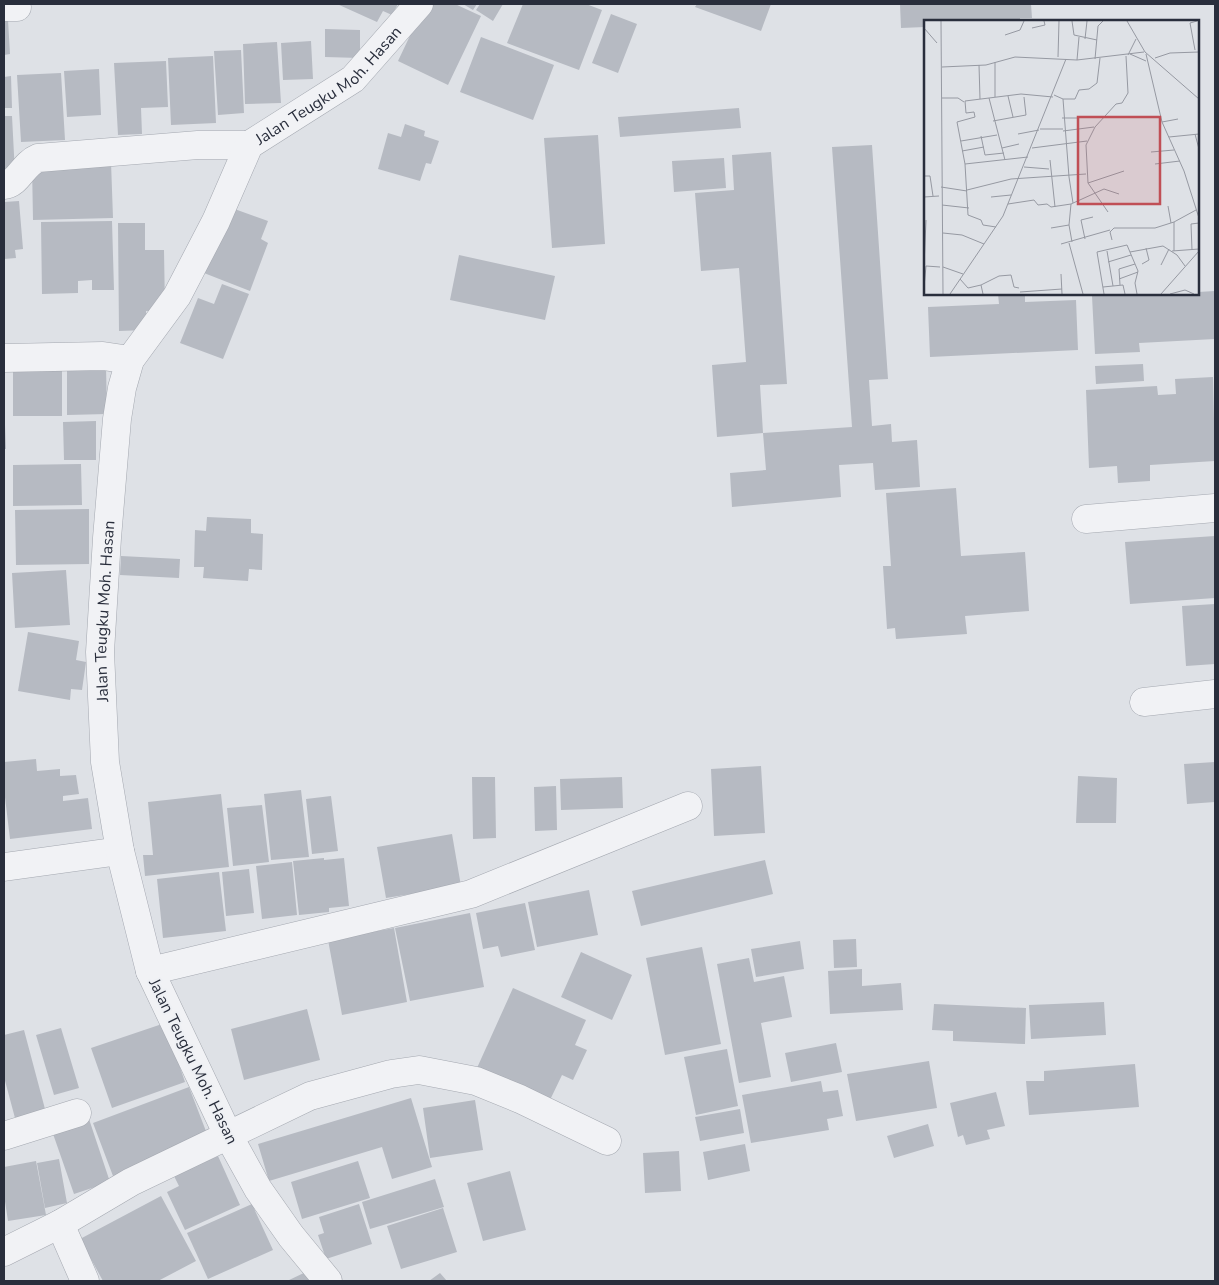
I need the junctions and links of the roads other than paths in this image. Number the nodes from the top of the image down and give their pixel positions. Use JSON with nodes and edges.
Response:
{"nodes":[{"id":1,"x":419,"y":4,"type":"edge"},
{"id":2,"x":249,"y":145,"type":"junction"},
{"id":3,"x":4,"y":185,"type":"edge"},
{"id":4,"x":4,"y":358,"type":"edge"},
{"id":5,"x":130,"y":360,"type":"junction"},
{"id":6,"x":1215,"y":508,"type":"edge"},
{"id":7,"x":1086,"y":519,"type":"dead end"},
{"id":8,"x":1215,"y":694,"type":"edge"},
{"id":9,"x":1144,"y":702,"type":"dead end"},
{"id":10,"x":688,"y":806,"type":"dead end"},
{"id":11,"x":120,"y":850,"type":"junction"},
{"id":12,"x":4,"y":867,"type":"edge"},
{"id":13,"x":150,"y":971,"type":"junction"},
{"id":14,"x":77,"y":1113,"type":"dead end"},
{"id":15,"x":228,"y":1135,"type":"junction"},
{"id":16,"x":4,"y":1136,"type":"edge"},
{"id":17,"x":607,"y":1141,"type":"dead end"},
{"id":18,"x":60,"y":1224,"type":"junction"},
{"id":19,"x":4,"y":1252,"type":"edge"},
{"id":20,"x":85,"y":1281,"type":"edge"},
{"id":21,"x":328,"y":1281,"type":"edge"}],
"edges":[{"from":1,"to":2,"type":"street","name":"Jalan Teugku Moh. Hasan"},
{"from":2,"to":3,"type":"street"},
{"from":2,"to":5,"type":"street","name":"Jalan Teugku Moh. Hasan"},
{"from":4,"to":5,"type":"street"},
{"from":5,"to":11,"type":"street","name":"Jalan Teugku Moh. Hasan"},
{"from":6,"to":7,"type":"street"},
{"from":8,"to":9,"type":"street"},
{"from":10,"to":13,"type":"street"},
{"from":11,"to":12,"type":"street"},
{"from":11,"to":13,"type":"street","name":"Jalan Teugku Moh. Hasan"},
{"from":13,"to":15,"type":"street","name":"Jalan Teugku Moh. Hasan"},
{"from":14,"to":16,"type":"street"},
{"from":15,"to":17,"type":"street"},
{"from":15,"to":18,"type":"street"},
{"from":15,"to":21,"type":"street","name":"Jalan Teugku Moh. Hasan"},
{"from":18,"to":19,"type":"street"},
{"from":18,"to":20,"type":"street"}]}
